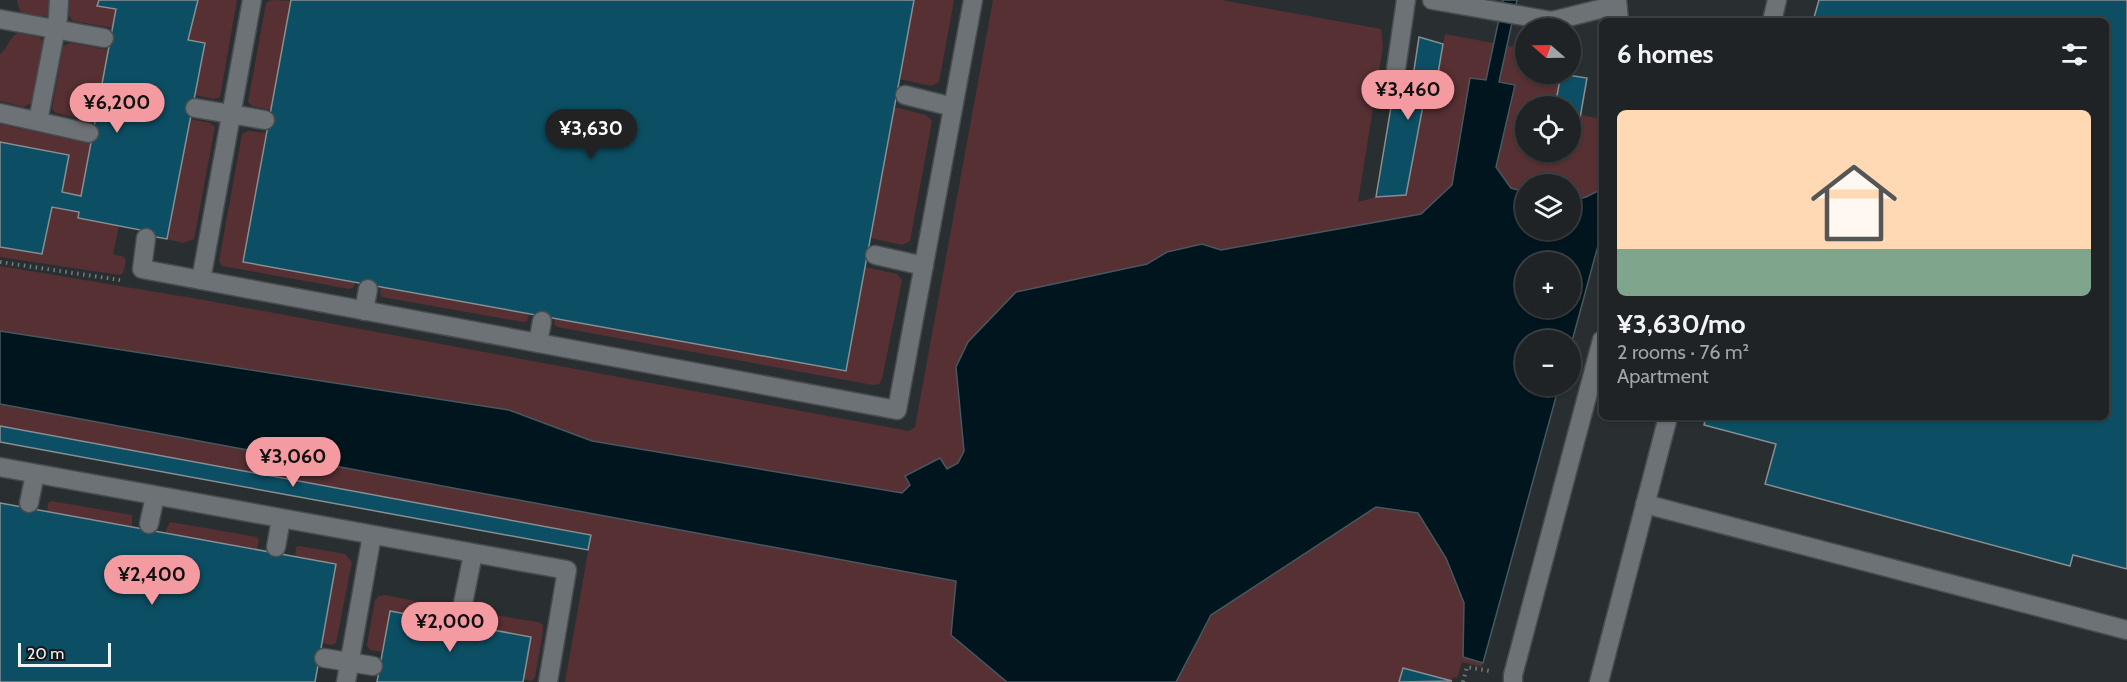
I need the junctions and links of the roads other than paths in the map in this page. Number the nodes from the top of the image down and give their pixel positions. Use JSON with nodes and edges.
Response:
{"nodes":[{"id":1,"x":59,"y":0,"type":"edge"},
{"id":2,"x":252,"y":0,"type":"edge"},
{"id":3,"x":973,"y":0,"type":"edge"},
{"id":4,"x":1406,"y":0,"type":"edge"},
{"id":5,"x":1432,"y":0,"type":"edge"},
{"id":6,"x":1777,"y":0,"type":"edge"},
{"id":7,"x":1618,"y":9,"type":"edge"},
{"id":8,"x":1773,"y":18,"type":"edge"},
{"id":9,"x":0,"y":19,"type":"edge"},
{"id":10,"x":56,"y":29,"type":"junction"},
{"id":11,"x":104,"y":39,"type":"dead end"},
{"id":12,"x":1394,"y":83,"type":"dead end"},
{"id":13,"x":905,"y":96,"type":"dead end"},
{"id":14,"x":953,"y":107,"type":"junction"},
{"id":15,"x":195,"y":108,"type":"dead end"},
{"id":16,"x":0,"y":113,"type":"edge"},
{"id":17,"x":231,"y":115,"type":"junction"},
{"id":18,"x":265,"y":120,"type":"dead end"},
{"id":19,"x":38,"y":121,"type":"junction"},
{"id":20,"x":89,"y":133,"type":"dead end"},
{"id":21,"x":146,"y":238,"type":"dead end"},
{"id":22,"x":875,"y":255,"type":"dead end"},
{"id":23,"x":924,"y":266,"type":"junction"},
{"id":24,"x":201,"y":280,"type":"junction"},
{"id":25,"x":368,"y":289,"type":"dead end"},
{"id":26,"x":364,"y":311,"type":"junction"},
{"id":27,"x":542,"y":321,"type":"dead end"},
{"id":28,"x":538,"y":343,"type":"junction"},
{"id":29,"x":1599,"y":351,"type":"edge"},
{"id":30,"x":1667,"y":420,"type":"edge"},
{"id":31,"x":0,"y":467,"type":"edge"},
{"id":32,"x":35,"y":474,"type":"junction"},
{"id":33,"x":155,"y":495,"type":"junction"},
{"id":34,"x":29,"y":503,"type":"dead end"},
{"id":35,"x":1646,"y":504,"type":"junction"},
{"id":36,"x":281,"y":519,"type":"junction"},
{"id":37,"x":149,"y":524,"type":"dead end"},
{"id":38,"x":372,"y":535,"type":"junction"},
{"id":39,"x":276,"y":547,"type":"dead end"},
{"id":40,"x":473,"y":554,"type":"junction"},
{"id":41,"x":460,"y":618,"type":"dead end"},
{"id":42,"x":2127,"y":630,"type":"edge"},
{"id":43,"x":324,"y":658,"type":"dead end"},
{"id":44,"x":349,"y":663,"type":"junction"},
{"id":45,"x":373,"y":666,"type":"dead end"},
{"id":46,"x":1513,"y":679,"type":"edge"},
{"id":47,"x":346,"y":682,"type":"edge"},
{"id":48,"x":548,"y":682,"type":"edge"},
{"id":49,"x":1599,"y":682,"type":"edge"}],
"edges":[{"from":1,"to":10,"type":"lane"},
{"from":2,"to":17,"type":"lane"},
{"from":3,"to":14,"type":"lane"},
{"from":4,"to":12,"type":"lane"},
{"from":5,"to":7,"type":"lane"},
{"from":6,"to":8,"type":"lane"},
{"from":9,"to":10,"type":"lane"},
{"from":10,"to":11,"type":"lane"},
{"from":10,"to":19,"type":"lane"},
{"from":13,"to":14,"type":"lane"},
{"from":14,"to":23,"type":"lane"},
{"from":15,"to":17,"type":"lane"},
{"from":16,"to":19,"type":"lane"},
{"from":17,"to":18,"type":"lane"},
{"from":17,"to":24,"type":"lane"},
{"from":19,"to":20,"type":"lane"},
{"from":21,"to":24,"type":"lane"},
{"from":22,"to":23,"type":"lane"},
{"from":23,"to":28,"type":"lane"},
{"from":24,"to":26,"type":"lane"},
{"from":25,"to":26,"type":"lane"},
{"from":26,"to":28,"type":"lane"},
{"from":27,"to":28,"type":"lane"},
{"from":29,"to":46,"type":"lane"},
{"from":30,"to":35,"type":"lane"},
{"from":31,"to":32,"type":"lane"},
{"from":32,"to":33,"type":"lane"},
{"from":32,"to":34,"type":"lane"},
{"from":33,"to":36,"type":"lane"},
{"from":33,"to":37,"type":"lane"},
{"from":35,"to":42,"type":"lane"},
{"from":35,"to":49,"type":"lane"},
{"from":36,"to":38,"type":"lane"},
{"from":36,"to":39,"type":"lane"},
{"from":38,"to":40,"type":"lane"},
{"from":38,"to":44,"type":"lane"},
{"from":40,"to":41,"type":"lane"},
{"from":40,"to":48,"type":"lane"},
{"from":43,"to":44,"type":"lane"},
{"from":44,"to":45,"type":"lane"},
{"from":44,"to":47,"type":"lane"}]}
